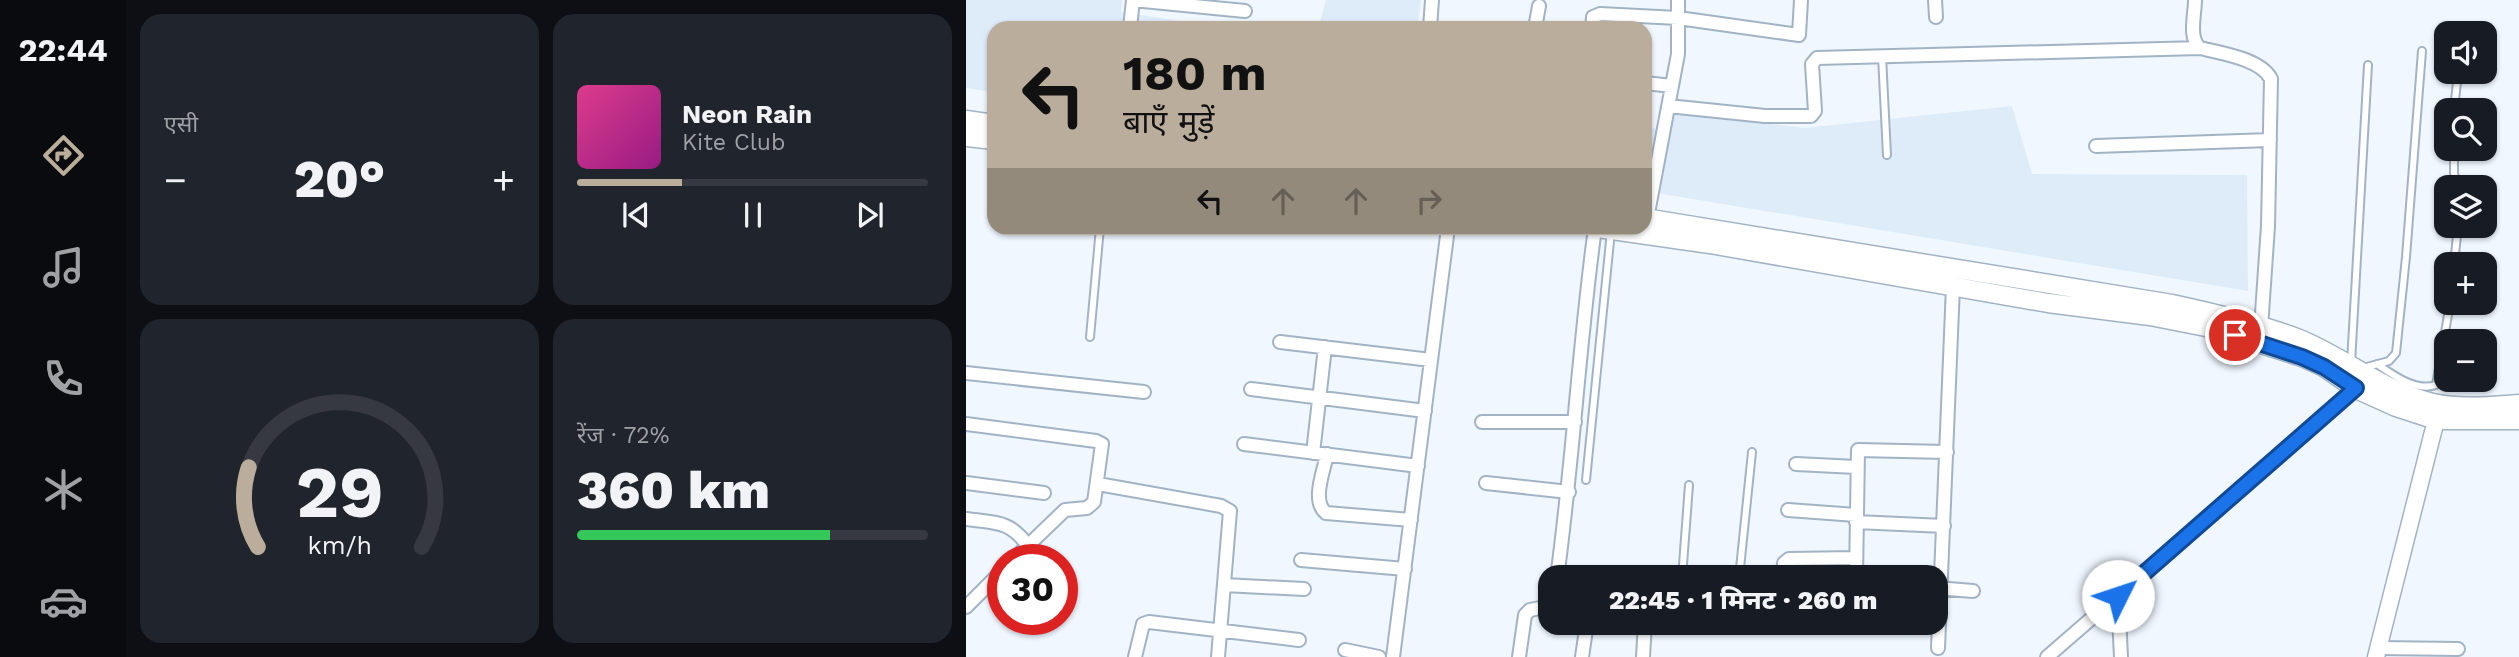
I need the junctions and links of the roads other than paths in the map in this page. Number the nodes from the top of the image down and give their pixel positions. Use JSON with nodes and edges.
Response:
{"nodes":[{"id":1,"x":1133,"y":0,"type":"edge"},
{"id":2,"x":1433,"y":0,"type":"edge"},
{"id":3,"x":1678,"y":0,"type":"edge"},
{"id":4,"x":1801,"y":0,"type":"edge"},
{"id":5,"x":1935,"y":0,"type":"edge"},
{"id":6,"x":2195,"y":0,"type":"edge"},
{"id":7,"x":1539,"y":6,"type":"dead end"},
{"id":8,"x":1245,"y":11,"type":"dead end"},
{"id":9,"x":1936,"y":16,"type":"dead end"},
{"id":10,"x":1678,"y":18,"type":"junction"},
{"id":11,"x":1131,"y":21,"type":"edge"},
{"id":12,"x":1431,"y":21,"type":"edge"},
{"id":13,"x":1536,"y":21,"type":"edge"},
{"id":14,"x":1594,"y":21,"type":"edge"},
{"id":15,"x":2200,"y":48,"type":"junction"},
{"id":16,"x":2421,"y":51,"type":"dead end"},
{"id":17,"x":1882,"y":56,"type":"junction"},
{"id":18,"x":2368,"y":65,"type":"dead end"},
{"id":19,"x":1652,"y":84,"type":"edge"},
{"id":20,"x":1672,"y":86,"type":"junction"},
{"id":21,"x":1668,"y":106,"type":"junction"},
{"id":22,"x":966,"y":120,"type":"edge"},
{"id":23,"x":987,"y":123,"type":"edge"},
{"id":24,"x":966,"y":136,"type":"edge"},
{"id":25,"x":987,"y":139,"type":"edge"},
{"id":26,"x":2270,"y":141,"type":"junction"},
{"id":27,"x":2096,"y":146,"type":"dead end"},
{"id":28,"x":1887,"y":155,"type":"dead end"},
{"id":29,"x":1652,"y":187,"type":"edge"},
{"id":30,"x":1652,"y":224,"type":"edge"},
{"id":31,"x":1652,"y":224,"type":"edge"},
{"id":32,"x":1099,"y":235,"type":"edge"},
{"id":33,"x":1447,"y":235,"type":"edge"},
{"id":34,"x":1599,"y":235,"type":"edge"},
{"id":35,"x":1601,"y":235,"type":"edge"},
{"id":36,"x":2007,"y":276,"type":"junction"},
{"id":37,"x":1953,"y":286,"type":"junction"},
{"id":38,"x":2004,"y":296,"type":"junction"},
{"id":39,"x":2448,"y":315,"type":"edge"},
{"id":40,"x":2261,"y":328,"type":"junction"},
{"id":41,"x":1090,"y":337,"type":"dead end"},
{"id":42,"x":1280,"y":342,"type":"dead end"},
{"id":43,"x":1325,"y":347,"type":"junction"},
{"id":44,"x":1432,"y":360,"type":"junction"},
{"id":45,"x":2377,"y":364,"type":"junction"},
{"id":46,"x":2355,"y":367,"type":"junction"},
{"id":47,"x":966,"y":373,"type":"edge"},
{"id":48,"x":2356,"y":388,"type":"junction"},
{"id":49,"x":1251,"y":389,"type":"dead end"},
{"id":50,"x":2380,"y":391,"type":"junction"},
{"id":51,"x":1144,"y":392,"type":"dead end"},
{"id":52,"x":1320,"y":397,"type":"junction"},
{"id":53,"x":2519,"y":404,"type":"edge"},
{"id":54,"x":1425,"y":411,"type":"junction"},
{"id":55,"x":2436,"y":420,"type":"junction"},
{"id":56,"x":2519,"y":420,"type":"edge"},
{"id":57,"x":1482,"y":422,"type":"dead end"},
{"id":58,"x":1575,"y":422,"type":"junction"},
{"id":59,"x":966,"y":428,"type":"edge"},
{"id":60,"x":1244,"y":444,"type":"dead end"},
{"id":61,"x":1752,"y":452,"type":"dead end"},
{"id":62,"x":1947,"y":452,"type":"junction"},
{"id":63,"x":1313,"y":453,"type":"junction"},
{"id":64,"x":1327,"y":454,"type":"junction"},
{"id":65,"x":1796,"y":464,"type":"dead end"},
{"id":66,"x":1418,"y":466,"type":"junction"},
{"id":67,"x":1856,"y":467,"type":"junction"},
{"id":68,"x":1586,"y":480,"type":"dead end"},
{"id":69,"x":966,"y":483,"type":"edge"},
{"id":70,"x":1486,"y":483,"type":"dead end"},
{"id":71,"x":1098,"y":484,"type":"junction"},
{"id":72,"x":1689,"y":485,"type":"dead end"},
{"id":73,"x":1569,"y":492,"type":"junction"},
{"id":74,"x":1044,"y":493,"type":"dead end"},
{"id":75,"x":1788,"y":510,"type":"dead end"},
{"id":76,"x":966,"y":519,"type":"edge"},
{"id":77,"x":1856,"y":519,"type":"junction"},
{"id":78,"x":1411,"y":520,"type":"junction"},
{"id":79,"x":1944,"y":526,"type":"junction"},
{"id":80,"x":1027,"y":544,"type":"edge"},
{"id":81,"x":1029,"y":544,"type":"edge"},
{"id":82,"x":1856,"y":558,"type":"junction"},
{"id":83,"x":1301,"y":560,"type":"dead end"},
{"id":84,"x":1559,"y":565,"type":"edge"},
{"id":85,"x":1683,"y":565,"type":"edge"},
{"id":86,"x":1741,"y":565,"type":"edge"},
{"id":87,"x":1784,"y":565,"type":"edge"},
{"id":88,"x":1856,"y":565,"type":"edge"},
{"id":89,"x":1940,"y":565,"type":"edge"},
{"id":90,"x":1405,"y":569,"type":"junction"},
{"id":91,"x":1224,"y":585,"type":"junction"},
{"id":92,"x":987,"y":586,"type":"edge"},
{"id":93,"x":1304,"y":589,"type":"dead end"},
{"id":94,"x":1948,"y":590,"type":"edge"},
{"id":95,"x":1973,"y":591,"type":"dead end"},
{"id":96,"x":2118,"y":596,"type":"junction"},
{"id":97,"x":966,"y":607,"type":"edge"},
{"id":98,"x":1538,"y":608,"type":"edge"},
{"id":99,"x":1220,"y":630,"type":"junction"},
{"id":100,"x":1585,"y":635,"type":"edge"},
{"id":101,"x":1644,"y":635,"type":"edge"},
{"id":102,"x":1938,"y":635,"type":"edge"},
{"id":103,"x":1299,"y":640,"type":"dead end"},
{"id":104,"x":1938,"y":648,"type":"dead end"},
{"id":105,"x":2458,"y":649,"type":"dead end"},
{"id":106,"x":1345,"y":650,"type":"dead end"},
{"id":107,"x":2377,"y":652,"type":"edge"},
{"id":108,"x":1135,"y":657,"type":"edge"},
{"id":109,"x":1217,"y":657,"type":"edge"},
{"id":110,"x":1379,"y":657,"type":"edge"},
{"id":111,"x":1393,"y":657,"type":"edge"},
{"id":112,"x":1519,"y":657,"type":"edge"},
{"id":113,"x":1582,"y":657,"type":"edge"},
{"id":114,"x":1643,"y":657,"type":"edge"},
{"id":115,"x":2047,"y":657,"type":"edge"},
{"id":116,"x":2120,"y":657,"type":"edge"}],
"edges":[{"from":1,"to":8,"type":"street"},
{"from":1,"to":11,"type":"street"},
{"from":2,"to":12,"type":"street"},
{"from":3,"to":10,"type":"street"},
{"from":4,"to":10,"type":"street"},
{"from":5,"to":9,"type":"street"},
{"from":6,"to":15,"type":"street"},
{"from":7,"to":13,"type":"street"},
{"from":10,"to":14,"type":"street"},
{"from":10,"to":20,"type":"street"},
{"from":15,"to":17,"type":"street"},
{"from":15,"to":26,"type":"street"},
{"from":16,"to":45,"type":"lane"},
{"from":17,"to":21,"type":"street"},
{"from":17,"to":28,"type":"lane"},
{"from":18,"to":46,"type":"lane"},
{"from":19,"to":20,"type":"street"},
{"from":20,"to":21,"type":"street"},
{"from":21,"to":29,"type":"street"},
{"from":22,"to":23,"type":"main road"},
{"from":24,"to":25,"type":"main road"},
{"from":26,"to":27,"type":"street"},
{"from":26,"to":40,"type":"street"},
{"from":30,"to":36,"type":"main road"},
{"from":31,"to":37,"type":"main road"},
{"from":32,"to":41,"type":"lane"},
{"from":33,"to":44,"type":"street"},
{"from":34,"to":58,"type":"street"},
{"from":35,"to":68,"type":"lane"},
{"from":36,"to":38,"type":"street"},
{"from":36,"to":40,"type":"main road"},
{"from":37,"to":38,"type":"main road"},
{"from":37,"to":62,"type":"street"},
{"from":38,"to":48,"type":"main road"},
{"from":39,"to":45,"type":"lane"},
{"from":40,"to":46,"type":"main road"},
{"from":42,"to":43,"type":"street"},
{"from":43,"to":44,"type":"street"},
{"from":43,"to":52,"type":"street"},
{"from":44,"to":54,"type":"street"},
{"from":45,"to":46,"type":"lane"},
{"from":46,"to":50,"type":"main road"},
{"from":47,"to":51,"type":"street"},
{"from":48,"to":50,"type":"main road"},
{"from":48,"to":96,"type":"street"},
{"from":49,"to":52,"type":"street"},
{"from":50,"to":53,"type":"main road"},
{"from":50,"to":55,"type":"main road"},
{"from":52,"to":54,"type":"street"},
{"from":52,"to":63,"type":"street"},
{"from":54,"to":66,"type":"street"},
{"from":55,"to":56,"type":"main road"},
{"from":55,"to":107,"type":"street"},
{"from":57,"to":58,"type":"street"},
{"from":58,"to":73,"type":"street"},
{"from":59,"to":71,"type":"street"},
{"from":60,"to":63,"type":"street"},
{"from":61,"to":86,"type":"lane"},
{"from":62,"to":67,"type":"street"},
{"from":62,"to":79,"type":"street"},
{"from":63,"to":64,"type":"street"},
{"from":64,"to":66,"type":"street"},
{"from":64,"to":78,"type":"street"},
{"from":65,"to":67,"type":"street"},
{"from":66,"to":78,"type":"street"},
{"from":67,"to":77,"type":"street"},
{"from":69,"to":74,"type":"street"},
{"from":70,"to":73,"type":"street"},
{"from":71,"to":81,"type":"street"},
{"from":71,"to":91,"type":"street"},
{"from":72,"to":85,"type":"lane"},
{"from":73,"to":84,"type":"street"},
{"from":75,"to":77,"type":"street"},
{"from":76,"to":80,"type":"street"},
{"from":77,"to":79,"type":"street"},
{"from":77,"to":82,"type":"street"},
{"from":78,"to":90,"type":"street"},
{"from":79,"to":89,"type":"street"},
{"from":82,"to":87,"type":"street"},
{"from":82,"to":88,"type":"street"},
{"from":83,"to":90,"type":"street"},
{"from":90,"to":111,"type":"street"},
{"from":91,"to":93,"type":"street"},
{"from":91,"to":99,"type":"street"},
{"from":92,"to":97,"type":"street"},
{"from":94,"to":95,"type":"street"},
{"from":96,"to":115,"type":"street"},
{"from":96,"to":116,"type":"street"},
{"from":98,"to":112,"type":"street"},
{"from":99,"to":103,"type":"street"},
{"from":99,"to":108,"type":"street"},
{"from":99,"to":109,"type":"street"},
{"from":100,"to":113,"type":"street"},
{"from":101,"to":114,"type":"street"},
{"from":102,"to":104,"type":"street"},
{"from":105,"to":107,"type":"street"},
{"from":106,"to":110,"type":"street"}]}
